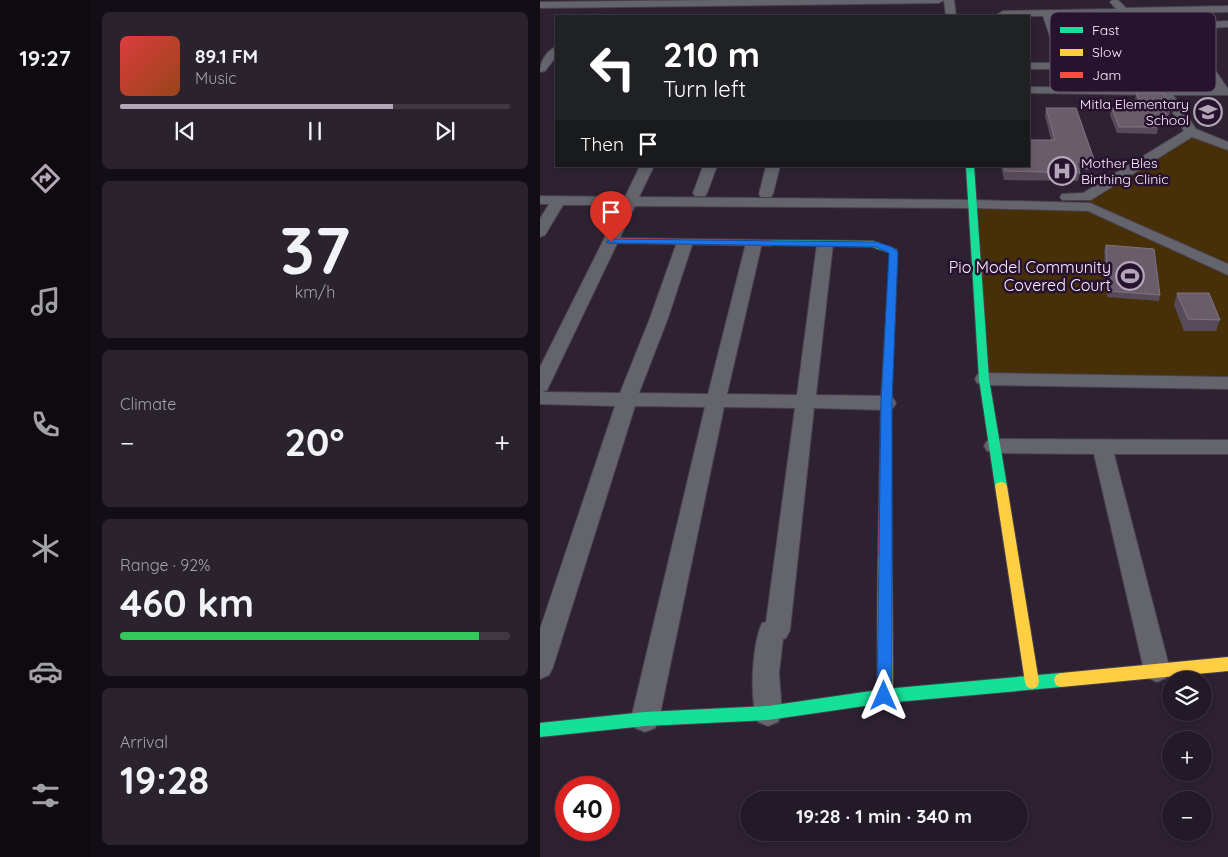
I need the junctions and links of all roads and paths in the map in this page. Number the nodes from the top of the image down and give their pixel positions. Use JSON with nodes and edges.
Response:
{"nodes":[{"id":1,"x":939,"y":0,"type":"edge"},
{"id":2,"x":949,"y":0,"type":"edge"},
{"id":3,"x":1114,"y":0,"type":"edge"},
{"id":4,"x":726,"y":1,"type":"edge"},
{"id":5,"x":679,"y":3,"type":"junction"},
{"id":6,"x":896,"y":3,"type":"edge"},
{"id":7,"x":638,"y":4,"type":"junction"},
{"id":8,"x":854,"y":4,"type":"edge"},
{"id":9,"x":544,"y":5,"type":"edge"},
{"id":10,"x":592,"y":5,"type":"junction"},
{"id":11,"x":1228,"y":10,"type":"edge"},
{"id":12,"x":1123,"y":11,"type":"junction"},
{"id":13,"x":1003,"y":12,"type":"edge"},
{"id":14,"x":1082,"y":12,"type":"edge"},
{"id":15,"x":540,"y":14,"type":"edge"},
{"id":16,"x":1047,"y":14,"type":"junction"},
{"id":17,"x":1050,"y":14,"type":"edge"},
{"id":18,"x":584,"y":15,"type":"edge"},
{"id":19,"x":630,"y":15,"type":"edge"},
{"id":20,"x":672,"y":15,"type":"edge"},
{"id":21,"x":720,"y":15,"type":"edge"},
{"id":22,"x":951,"y":15,"type":"edge"},
{"id":23,"x":1050,"y":22,"type":"edge"},
{"id":24,"x":555,"y":51,"type":"edge"},
{"id":25,"x":1030,"y":66,"type":"edge"},
{"id":26,"x":1050,"y":66,"type":"edge"},
{"id":27,"x":540,"y":69,"type":"edge"},
{"id":28,"x":555,"y":69,"type":"edge"},
{"id":29,"x":1216,"y":78,"type":"edge"},
{"id":30,"x":1030,"y":90,"type":"edge"},
{"id":31,"x":1050,"y":90,"type":"edge"},
{"id":32,"x":1166,"y":92,"type":"edge"},
{"id":33,"x":1226,"y":92,"type":"edge"},
{"id":34,"x":1191,"y":132,"type":"junction"},
{"id":35,"x":1228,"y":146,"type":"edge"},
{"id":36,"x":646,"y":167,"type":"edge"},
{"id":37,"x":710,"y":167,"type":"edge"},
{"id":38,"x":773,"y":167,"type":"edge"},
{"id":39,"x":970,"y":167,"type":"edge"},
{"id":40,"x":540,"y":192,"type":"edge"},
{"id":41,"x":700,"y":193,"type":"junction"},
{"id":42,"x":766,"y":194,"type":"junction"},
{"id":43,"x":632,"y":196,"type":"junction"},
{"id":44,"x":540,"y":200,"type":"edge"},
{"id":45,"x":973,"y":200,"type":"junction"},
{"id":46,"x":558,"y":201,"type":"junction"},
{"id":47,"x":1088,"y":202,"type":"junction"},
{"id":48,"x":540,"y":232,"type":"edge"},
{"id":49,"x":611,"y":242,"type":"junction"},
{"id":50,"x":685,"y":242,"type":"junction"},
{"id":51,"x":754,"y":243,"type":"junction"},
{"id":52,"x":825,"y":244,"type":"junction"},
{"id":53,"x":1228,"y":270,"type":"edge"},
{"id":54,"x":984,"y":379,"type":"junction"},
{"id":55,"x":541,"y":380,"type":"edge"},
{"id":56,"x":1228,"y":383,"type":"edge"},
{"id":57,"x":540,"y":398,"type":"edge"},
{"id":58,"x":627,"y":400,"type":"junction"},
{"id":59,"x":716,"y":400,"type":"junction"},
{"id":60,"x":804,"y":403,"type":"junction"},
{"id":61,"x":886,"y":403,"type":"junction"},
{"id":62,"x":994,"y":446,"type":"junction"},
{"id":63,"x":1102,"y":446,"type":"junction"},
{"id":64,"x":1228,"y":447,"type":"edge"},
{"id":65,"x":1228,"y":664,"type":"edge"},
{"id":66,"x":540,"y":667,"type":"edge"},
{"id":67,"x":1158,"y":670,"type":"junction"},
{"id":68,"x":1032,"y":682,"type":"junction"},
{"id":69,"x":884,"y":696,"type":"junction"},
{"id":70,"x":768,"y":713,"type":"junction"},
{"id":71,"x":645,"y":719,"type":"junction"},
{"id":72,"x":540,"y":730,"type":"edge"}],
"edges":[{"from":1,"to":6,"type":"street"},
{"from":2,"to":22,"type":"street"},
{"from":3,"to":12,"type":"street"},
{"from":4,"to":5,"type":"street"},
{"from":4,"to":8,"type":"street"},
{"from":4,"to":21,"type":"street"},
{"from":5,"to":7,"type":"street"},
{"from":5,"to":20,"type":"street"},
{"from":6,"to":8,"type":"street"},
{"from":7,"to":10,"type":"street"},
{"from":7,"to":19,"type":"street"},
{"from":9,"to":10,"type":"street"},
{"from":9,"to":15,"type":"street"},
{"from":10,"to":18,"type":"street"},
{"from":11,"to":12,"type":"street"},
{"from":12,"to":14,"type":"street"},
{"from":13,"to":16,"type":"street"},
{"from":16,"to":17,"type":"street"},
{"from":16,"to":23,"type":"street"},
{"from":24,"to":27,"type":"street"},
{"from":25,"to":26,"type":"street"},
{"from":27,"to":28,"type":"street"},
{"from":29,"to":33,"type":"street"},
{"from":30,"to":31,"type":"street"},
{"from":32,"to":34,"type":"street"},
{"from":34,"to":35,"type":"street"},
{"from":34,"to":47,"type":"street"},
{"from":36,"to":43,"type":"street"},
{"from":37,"to":41,"type":"street"},
{"from":38,"to":42,"type":"street"},
{"from":39,"to":45,"type":"street"},
{"from":40,"to":43,"type":"street"},
{"from":41,"to":42,"type":"street"},
{"from":41,"to":43,"type":"street"},
{"from":42,"to":45,"type":"street"},
{"from":43,"to":45,"type":"street"},
{"from":43,"to":46,"type":"street"},
{"from":43,"to":49,"type":"street"},
{"from":44,"to":46,"type":"street"},
{"from":45,"to":47,"type":"street"},
{"from":45,"to":54,"type":"street"},
{"from":46,"to":48,"type":"street"},
{"from":47,"to":53,"type":"street"},
{"from":49,"to":50,"type":"street"},
{"from":49,"to":55,"type":"street"},
{"from":50,"to":51,"type":"street"},
{"from":50,"to":58,"type":"street"},
{"from":51,"to":52,"type":"street"},
{"from":51,"to":59,"type":"street"},
{"from":52,"to":60,"type":"street"},
{"from":52,"to":61,"type":"street"},
{"from":54,"to":56,"type":"street"},
{"from":54,"to":62,"type":"street"},
{"from":57,"to":58,"type":"street"},
{"from":58,"to":59,"type":"street"},
{"from":58,"to":66,"type":"street"},
{"from":59,"to":60,"type":"street"},
{"from":59,"to":71,"type":"street"},
{"from":60,"to":61,"type":"street"},
{"from":60,"to":70,"type":"street"},
{"from":61,"to":69,"type":"street"},
{"from":62,"to":63,"type":"street"},
{"from":62,"to":68,"type":"street"},
{"from":63,"to":64,"type":"street"},
{"from":63,"to":67,"type":"street"},
{"from":65,"to":67,"type":"street"},
{"from":67,"to":68,"type":"street"},
{"from":68,"to":69,"type":"street"},
{"from":69,"to":70,"type":"street"},
{"from":70,"to":71,"type":"street"},
{"from":71,"to":72,"type":"street"}]}
